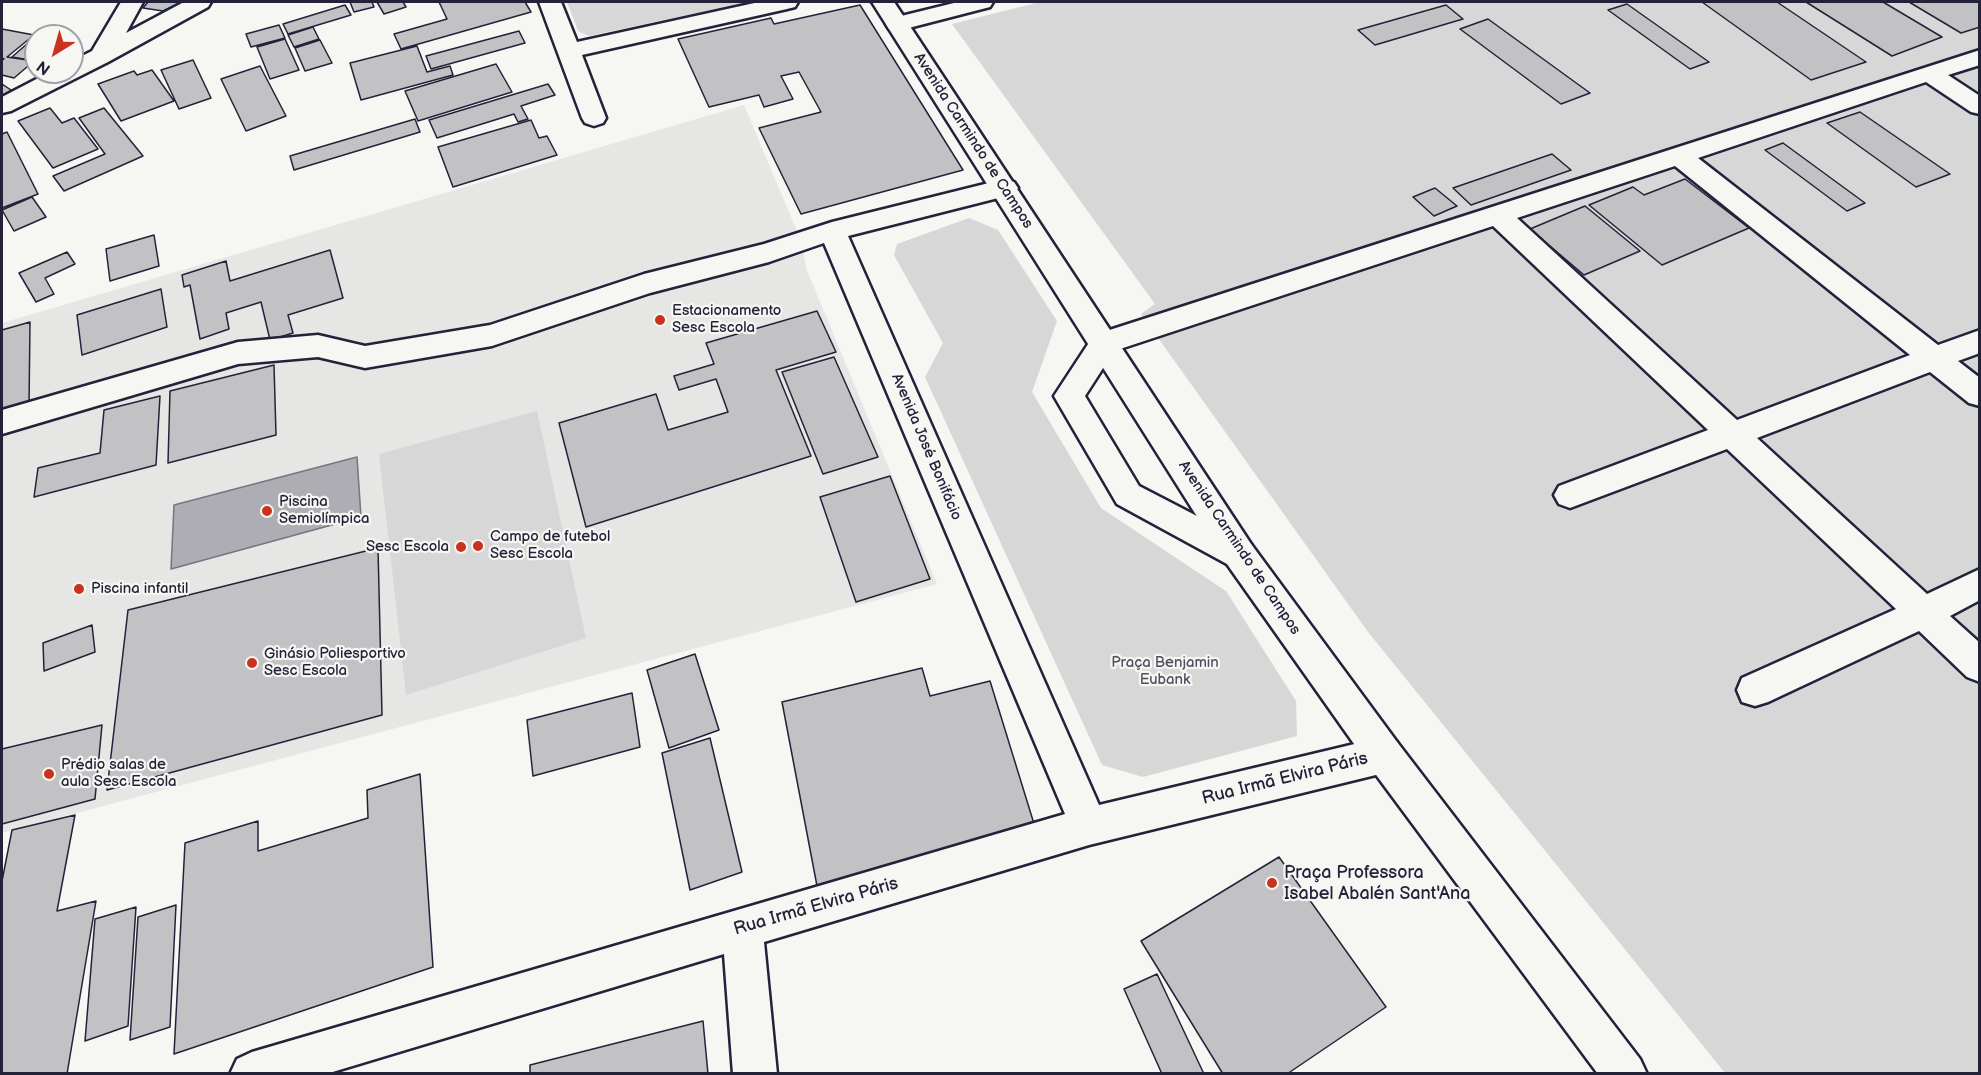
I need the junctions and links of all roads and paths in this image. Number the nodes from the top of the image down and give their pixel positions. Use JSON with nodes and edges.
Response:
{"nodes":[{"id":1,"x":132,"y":2,"type":"edge"},
{"id":2,"x":200,"y":2,"type":"edge"},
{"id":3,"x":550,"y":2,"type":"edge"},
{"id":4,"x":787,"y":2,"type":"edge"},
{"id":5,"x":982,"y":2,"type":"edge"},
{"id":6,"x":890,"y":13,"type":"edge"},
{"id":7,"x":567,"y":51,"type":"junction"},
{"id":8,"x":100,"y":57,"type":"junction"},
{"id":9,"x":1980,"y":57,"type":"edge"},
{"id":10,"x":84,"y":65,"type":"edge"},
{"id":11,"x":1928,"y":73,"type":"junction"},
{"id":12,"x":45,"y":84,"type":"edge"},
{"id":13,"x":2,"y":106,"type":"edge"},
{"id":14,"x":1980,"y":107,"type":"edge"},
{"id":15,"x":594,"y":118,"type":"dead end"},
{"id":16,"x":1677,"y":155,"type":"junction"},
{"id":17,"x":1005,"y":189,"type":"junction"},
{"id":18,"x":1497,"y":214,"type":"junction"},
{"id":19,"x":832,"y":231,"type":"junction"},
{"id":20,"x":1980,"y":341,"type":"edge"},
{"id":21,"x":1104,"y":343,"type":"junction"},
{"id":22,"x":1934,"y":360,"type":"junction"},
{"id":23,"x":1980,"y":395,"type":"edge"},
{"id":24,"x":2,"y":422,"type":"edge"},
{"id":25,"x":1732,"y":435,"type":"junction"},
{"id":26,"x":1570,"y":495,"type":"dead end"},
{"id":27,"x":1239,"y":554,"type":"junction"},
{"id":28,"x":1980,"y":583,"type":"edge"},
{"id":29,"x":1923,"y":613,"type":"junction"},
{"id":30,"x":1980,"y":666,"type":"edge"},
{"id":31,"x":1755,"y":690,"type":"dead end"},
{"id":32,"x":1384,"y":755,"type":"junction"},
{"id":33,"x":1089,"y":826,"type":"junction"},
{"id":34,"x":742,"y":929,"type":"junction"},
{"id":35,"x":252,"y":1074,"type":"edge"},
{"id":36,"x":755,"y":1074,"type":"edge"},
{"id":37,"x":1625,"y":1074,"type":"edge"}],
"edges":[{"from":1,"to":8,"type":"street"},
{"from":2,"to":8,"type":"street"},
{"from":3,"to":7,"type":"street"},
{"from":4,"to":7,"type":"street"},
{"from":5,"to":6,"type":"street"},
{"from":6,"to":17,"type":"street","name":"Avenida Carmindo de Campos"},
{"from":7,"to":15,"type":"street"},
{"from":8,"to":10,"type":"street"},
{"from":9,"to":11,"type":"street"},
{"from":11,"to":14,"type":"street"},
{"from":11,"to":16,"type":"street"},
{"from":12,"to":13,"type":"street"},
{"from":16,"to":18,"type":"street"},
{"from":16,"to":22,"type":"street"},
{"from":17,"to":19,"type":"street"},
{"from":17,"to":21,"type":"street","name":"Avenida Carmindo de Campos"},
{"from":18,"to":21,"type":"street"},
{"from":18,"to":25,"type":"street"},
{"from":19,"to":24,"type":"street"},
{"from":19,"to":33,"type":"street","name":"Avenida José Bonifácio"},
{"from":20,"to":22,"type":"street"},
{"from":21,"to":27,"type":"street","name":"Avenida Carmindo de Campos"},
{"from":21,"to":27,"type":"street"},
{"from":22,"to":23,"type":"street"},
{"from":22,"to":25,"type":"street"},
{"from":25,"to":26,"type":"street"},
{"from":25,"to":29,"type":"street"},
{"from":27,"to":32,"type":"street","name":"Avenida Carmindo de Campos"},
{"from":28,"to":29,"type":"street"},
{"from":29,"to":30,"type":"street"},
{"from":29,"to":31,"type":"street"},
{"from":32,"to":33,"type":"street","name":"Rua Irmã Elvira Páris"},
{"from":32,"to":37,"type":"street","name":"Avenida Carmindo de Campos"},
{"from":33,"to":34,"type":"street","name":"Rua Irmã Elvira Páris"},
{"from":34,"to":35,"type":"street","name":"Rua Irmã Elvira Páris"},
{"from":34,"to":36,"type":"street"}]}
